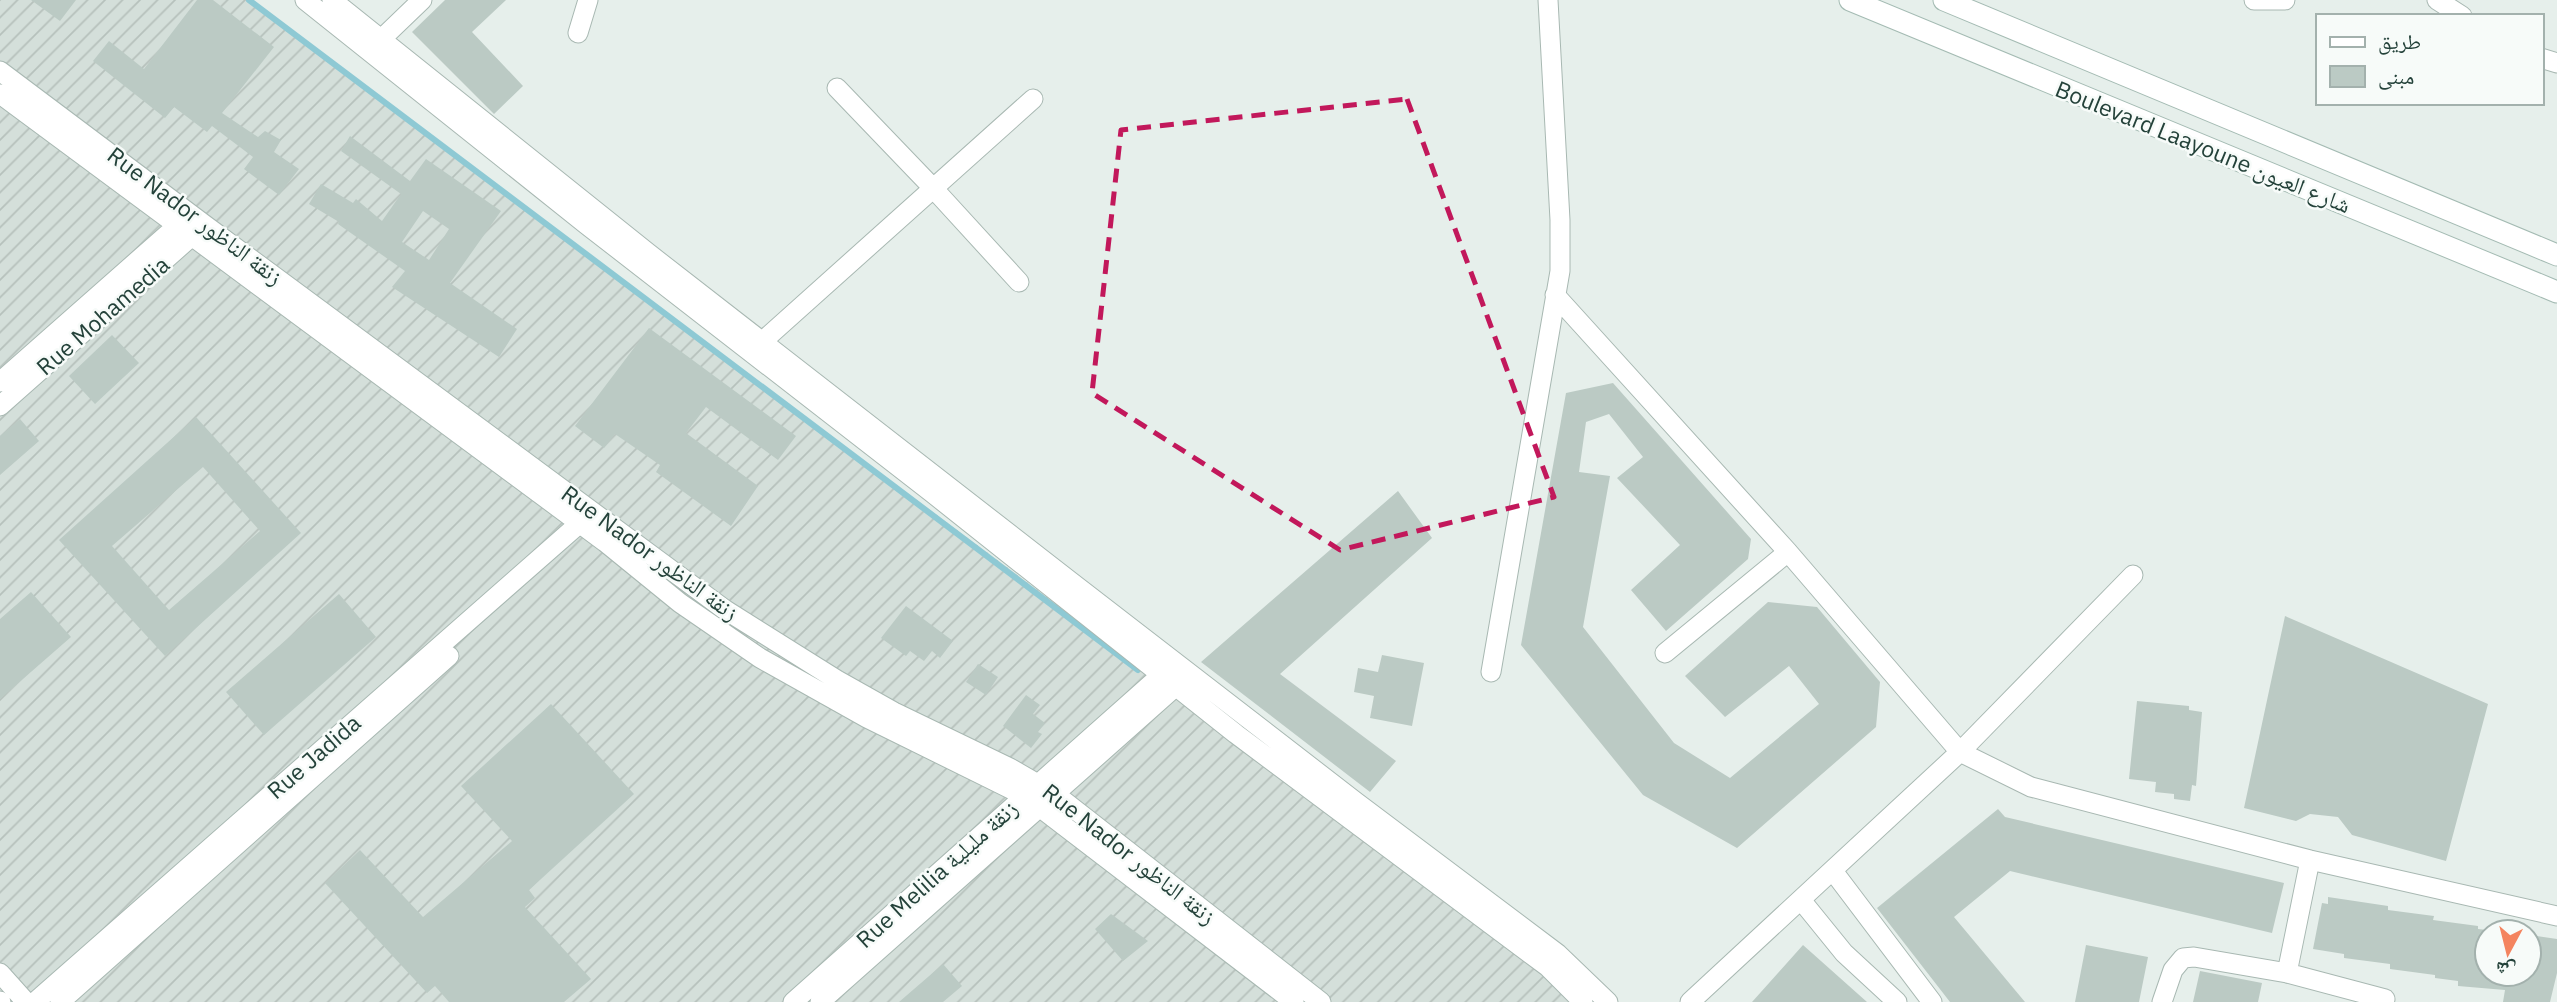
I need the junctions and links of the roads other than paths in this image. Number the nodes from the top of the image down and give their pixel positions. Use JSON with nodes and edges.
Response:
{"nodes":[{"id":1,"x":305,"y":0,"type":"edge"},
{"id":2,"x":332,"y":0,"type":"edge"},
{"id":3,"x":422,"y":0,"type":"edge"},
{"id":4,"x":588,"y":0,"type":"edge"},
{"id":5,"x":1548,"y":0,"type":"edge"},
{"id":6,"x":1850,"y":0,"type":"edge"},
{"id":7,"x":1944,"y":0,"type":"edge"},
{"id":8,"x":2254,"y":0,"type":"edge"},
{"id":9,"x":2285,"y":0,"type":"edge"},
{"id":10,"x":2437,"y":0,"type":"edge"},
{"id":11,"x":2459,"y":14,"type":"edge"},
{"id":12,"x":578,"y":33,"type":"dead end"},
{"id":13,"x":375,"y":45,"type":"junction"},
{"id":14,"x":0,"y":71,"type":"edge"},
{"id":15,"x":837,"y":88,"type":"dead end"},
{"id":16,"x":0,"y":94,"type":"edge"},
{"id":17,"x":1032,"y":99,"type":"dead end"},
{"id":18,"x":933,"y":188,"type":"junction"},
{"id":19,"x":191,"y":225,"type":"junction"},
{"id":20,"x":2557,"y":256,"type":"edge"},
{"id":21,"x":1019,"y":282,"type":"dead end"},
{"id":22,"x":2557,"y":292,"type":"edge"},
{"id":23,"x":1555,"y":295,"type":"junction"},
{"id":24,"x":757,"y":347,"type":"junction"},
{"id":25,"x":0,"y":382,"type":"edge"},
{"id":26,"x":0,"y":406,"type":"edge"},
{"id":27,"x":591,"y":521,"type":"junction"},
{"id":28,"x":1788,"y":552,"type":"junction"},
{"id":29,"x":2133,"y":575,"type":"dead end"},
{"id":30,"x":1665,"y":653,"type":"dead end"},
{"id":31,"x":1491,"y":671,"type":"dead end"},
{"id":32,"x":1176,"y":674,"type":"junction"},
{"id":33,"x":1960,"y":752,"type":"junction"},
{"id":34,"x":1040,"y":795,"type":"junction"},
{"id":35,"x":2310,"y":860,"type":"junction"},
{"id":36,"x":1833,"y":871,"type":"junction"},
{"id":37,"x":1801,"y":900,"type":"junction"},
{"id":38,"x":2557,"y":916,"type":"edge"},
{"id":39,"x":0,"y":973,"type":"edge"},
{"id":40,"x":2287,"y":973,"type":"junction"},
{"id":41,"x":2387,"y":1001,"type":"edge"},
{"id":42,"x":26,"y":1002,"type":"edge"},
{"id":43,"x":35,"y":1002,"type":"edge"},
{"id":44,"x":61,"y":1002,"type":"edge"},
{"id":45,"x":793,"y":1002,"type":"edge"},
{"id":46,"x":820,"y":1002,"type":"edge"},
{"id":47,"x":1293,"y":1002,"type":"edge"},
{"id":48,"x":1321,"y":1002,"type":"edge"},
{"id":49,"x":1583,"y":1002,"type":"edge"},
{"id":50,"x":1608,"y":1002,"type":"edge"},
{"id":51,"x":1690,"y":1002,"type":"edge"},
{"id":52,"x":1897,"y":1002,"type":"edge"},
{"id":53,"x":1932,"y":1002,"type":"edge"},
{"id":54,"x":2162,"y":1002,"type":"edge"}],
"edges":[{"from":1,"to":13,"type":"street"},
{"from":2,"to":13,"type":"street"},
{"from":3,"to":13,"type":"street"},
{"from":4,"to":12,"type":"street"},
{"from":5,"to":23,"type":"street"},
{"from":6,"to":22,"type":"street","name":"Boulevard Laayoune شارع العيون"},
{"from":7,"to":20,"type":"street","name":"Boulevard Laayoune شارع العيون"},
{"from":8,"to":9,"type":"street"},
{"from":10,"to":11,"type":"street"},
{"from":13,"to":24,"type":"street"},
{"from":14,"to":19,"type":"street","name":"Rue Nador زنقة الناظور"},
{"from":15,"to":18,"type":"street"},
{"from":16,"to":19,"type":"street","name":"Rue Nador زنقة الناظور"},
{"from":17,"to":18,"type":"street"},
{"from":18,"to":21,"type":"street"},
{"from":18,"to":24,"type":"street"},
{"from":19,"to":25,"type":"street","name":"Rue Mohamedia"},
{"from":19,"to":26,"type":"street","name":"Rue Mohamedia"},
{"from":19,"to":27,"type":"street","name":"Rue Nador زنقة الناظور"},
{"from":23,"to":28,"type":"street"},
{"from":23,"to":31,"type":"street"},
{"from":24,"to":32,"type":"street"},
{"from":27,"to":34,"type":"street","name":"Rue Nador زنقة الناظور"},
{"from":27,"to":43,"type":"street","name":"Rue Jadida"},
{"from":27,"to":44,"type":"street","name":"Rue Jadida"},
{"from":28,"to":30,"type":"street"},
{"from":28,"to":33,"type":"street"},
{"from":29,"to":33,"type":"street"},
{"from":32,"to":34,"type":"street","name":"Rue Melilia زنقة مليلية"},
{"from":32,"to":49,"type":"street"},
{"from":32,"to":50,"type":"street"},
{"from":33,"to":35,"type":"street"},
{"from":33,"to":36,"type":"street"},
{"from":34,"to":45,"type":"street","name":"Rue Melilia زنقة مليلية"},
{"from":34,"to":46,"type":"street","name":"Rue Melilia زنقة مليلية"},
{"from":34,"to":47,"type":"street","name":"Rue Nador زنقة الناظور"},
{"from":34,"to":48,"type":"street","name":"Rue Nador زنقة الناظور"},
{"from":35,"to":38,"type":"street"},
{"from":35,"to":40,"type":"street"},
{"from":36,"to":37,"type":"street"},
{"from":36,"to":53,"type":"street"},
{"from":37,"to":51,"type":"street"},
{"from":37,"to":52,"type":"street"},
{"from":39,"to":42,"type":"street"},
{"from":40,"to":41,"type":"street"},
{"from":40,"to":54,"type":"street"}]}
